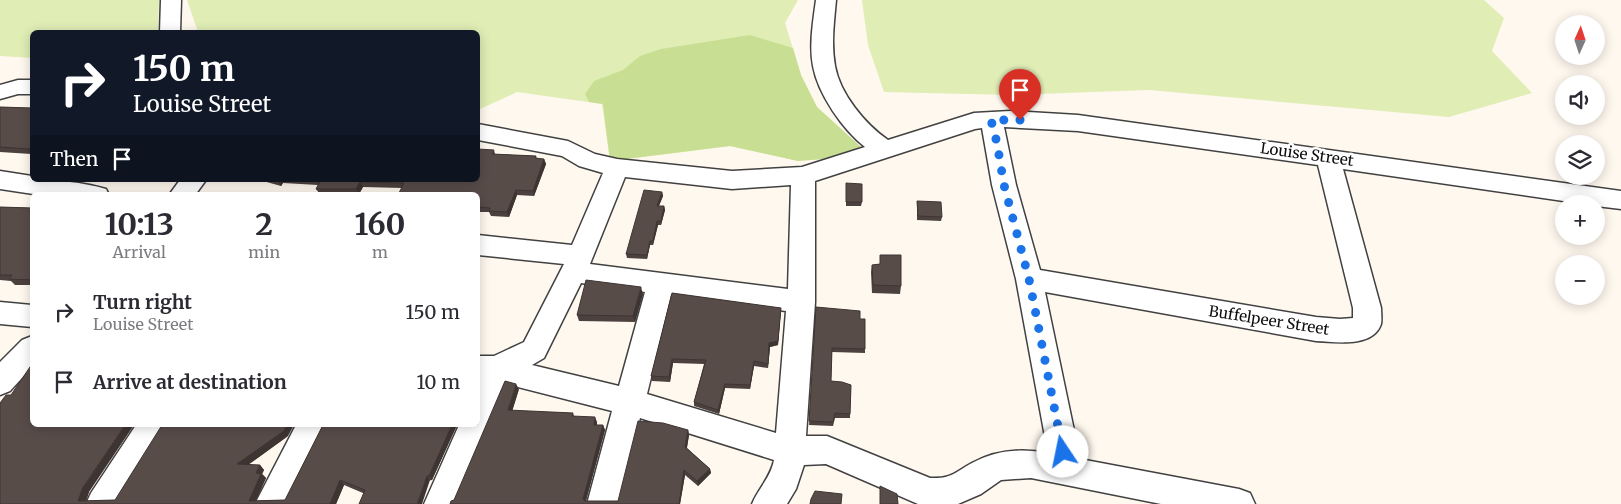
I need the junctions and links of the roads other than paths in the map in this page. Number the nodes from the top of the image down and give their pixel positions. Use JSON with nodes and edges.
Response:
{"nodes":[{"id":1,"x":171,"y":0,"type":"edge"},
{"id":2,"x":826,"y":0,"type":"edge"},
{"id":3,"x":170,"y":30,"type":"edge"},
{"id":4,"x":30,"y":87,"type":"edge"},
{"id":5,"x":0,"y":92,"type":"edge"},
{"id":6,"x":991,"y":120,"type":"junction"},
{"id":7,"x":480,"y":132,"type":"edge"},
{"id":8,"x":885,"y":150,"type":"junction"},
{"id":9,"x":1328,"y":157,"type":"junction"},
{"id":10,"x":617,"y":168,"type":"junction"},
{"id":11,"x":803,"y":176,"type":"junction"},
{"id":12,"x":0,"y":180,"type":"edge"},
{"id":13,"x":192,"y":182,"type":"edge"},
{"id":14,"x":78,"y":192,"type":"edge"},
{"id":15,"x":183,"y":192,"type":"edge"},
{"id":16,"x":1621,"y":200,"type":"edge"},
{"id":17,"x":480,"y":245,"type":"edge"},
{"id":18,"x":578,"y":264,"type":"junction"},
{"id":19,"x":1029,"y":279,"type":"junction"},
{"id":20,"x":660,"y":285,"type":"junction"},
{"id":21,"x":801,"y":302,"type":"junction"},
{"id":22,"x":0,"y":313,"type":"edge"},
{"id":23,"x":30,"y":316,"type":"edge"},
{"id":24,"x":30,"y":350,"type":"edge"},
{"id":25,"x":487,"y":369,"type":"edge"},
{"id":26,"x":0,"y":382,"type":"edge"},
{"id":27,"x":630,"y":402,"type":"junction"},
{"id":28,"x":480,"y":406,"type":"edge"},
{"id":29,"x":153,"y":427,"type":"edge"},
{"id":30,"x":311,"y":427,"type":"edge"},
{"id":31,"x":473,"y":427,"type":"edge"},
{"id":32,"x":789,"y":451,"type":"junction"},
{"id":33,"x":1067,"y":471,"type":"junction"},
{"id":34,"x":102,"y":504,"type":"edge"},
{"id":35,"x":271,"y":504,"type":"edge"},
{"id":36,"x":440,"y":504,"type":"edge"},
{"id":37,"x":603,"y":504,"type":"edge"},
{"id":38,"x":768,"y":504,"type":"edge"},
{"id":39,"x":1239,"y":504,"type":"edge"}],
"edges":[{"from":1,"to":3,"type":"street"},
{"from":2,"to":8,"type":"street"},
{"from":4,"to":5,"type":"street"},
{"from":6,"to":8,"type":"street","name":"Louise Street"},
{"from":6,"to":9,"type":"street","name":"Louise Street"},
{"from":6,"to":19,"type":"street"},
{"from":7,"to":10,"type":"street","name":"Louise Street"},
{"from":8,"to":11,"type":"street","name":"Louise Street"},
{"from":9,"to":16,"type":"street","name":"Louise Street"},
{"from":9,"to":19,"type":"street","name":"Buffelpeer Street"},
{"from":10,"to":11,"type":"street","name":"Louise Street"},
{"from":10,"to":18,"type":"street"},
{"from":11,"to":21,"type":"street"},
{"from":12,"to":14,"type":"street"},
{"from":13,"to":15,"type":"street"},
{"from":17,"to":18,"type":"street"},
{"from":18,"to":20,"type":"street"},
{"from":18,"to":25,"type":"street"},
{"from":19,"to":33,"type":"street"},
{"from":20,"to":21,"type":"street"},
{"from":20,"to":27,"type":"street"},
{"from":21,"to":32,"type":"street"},
{"from":22,"to":23,"type":"street"},
{"from":24,"to":26,"type":"street"},
{"from":25,"to":27,"type":"street"},
{"from":25,"to":28,"type":"street"},
{"from":27,"to":32,"type":"street"},
{"from":27,"to":37,"type":"street"},
{"from":29,"to":34,"type":"street"},
{"from":30,"to":35,"type":"street"},
{"from":31,"to":36,"type":"street"},
{"from":32,"to":33,"type":"street"},
{"from":32,"to":38,"type":"street"},
{"from":33,"to":39,"type":"street"}]}
